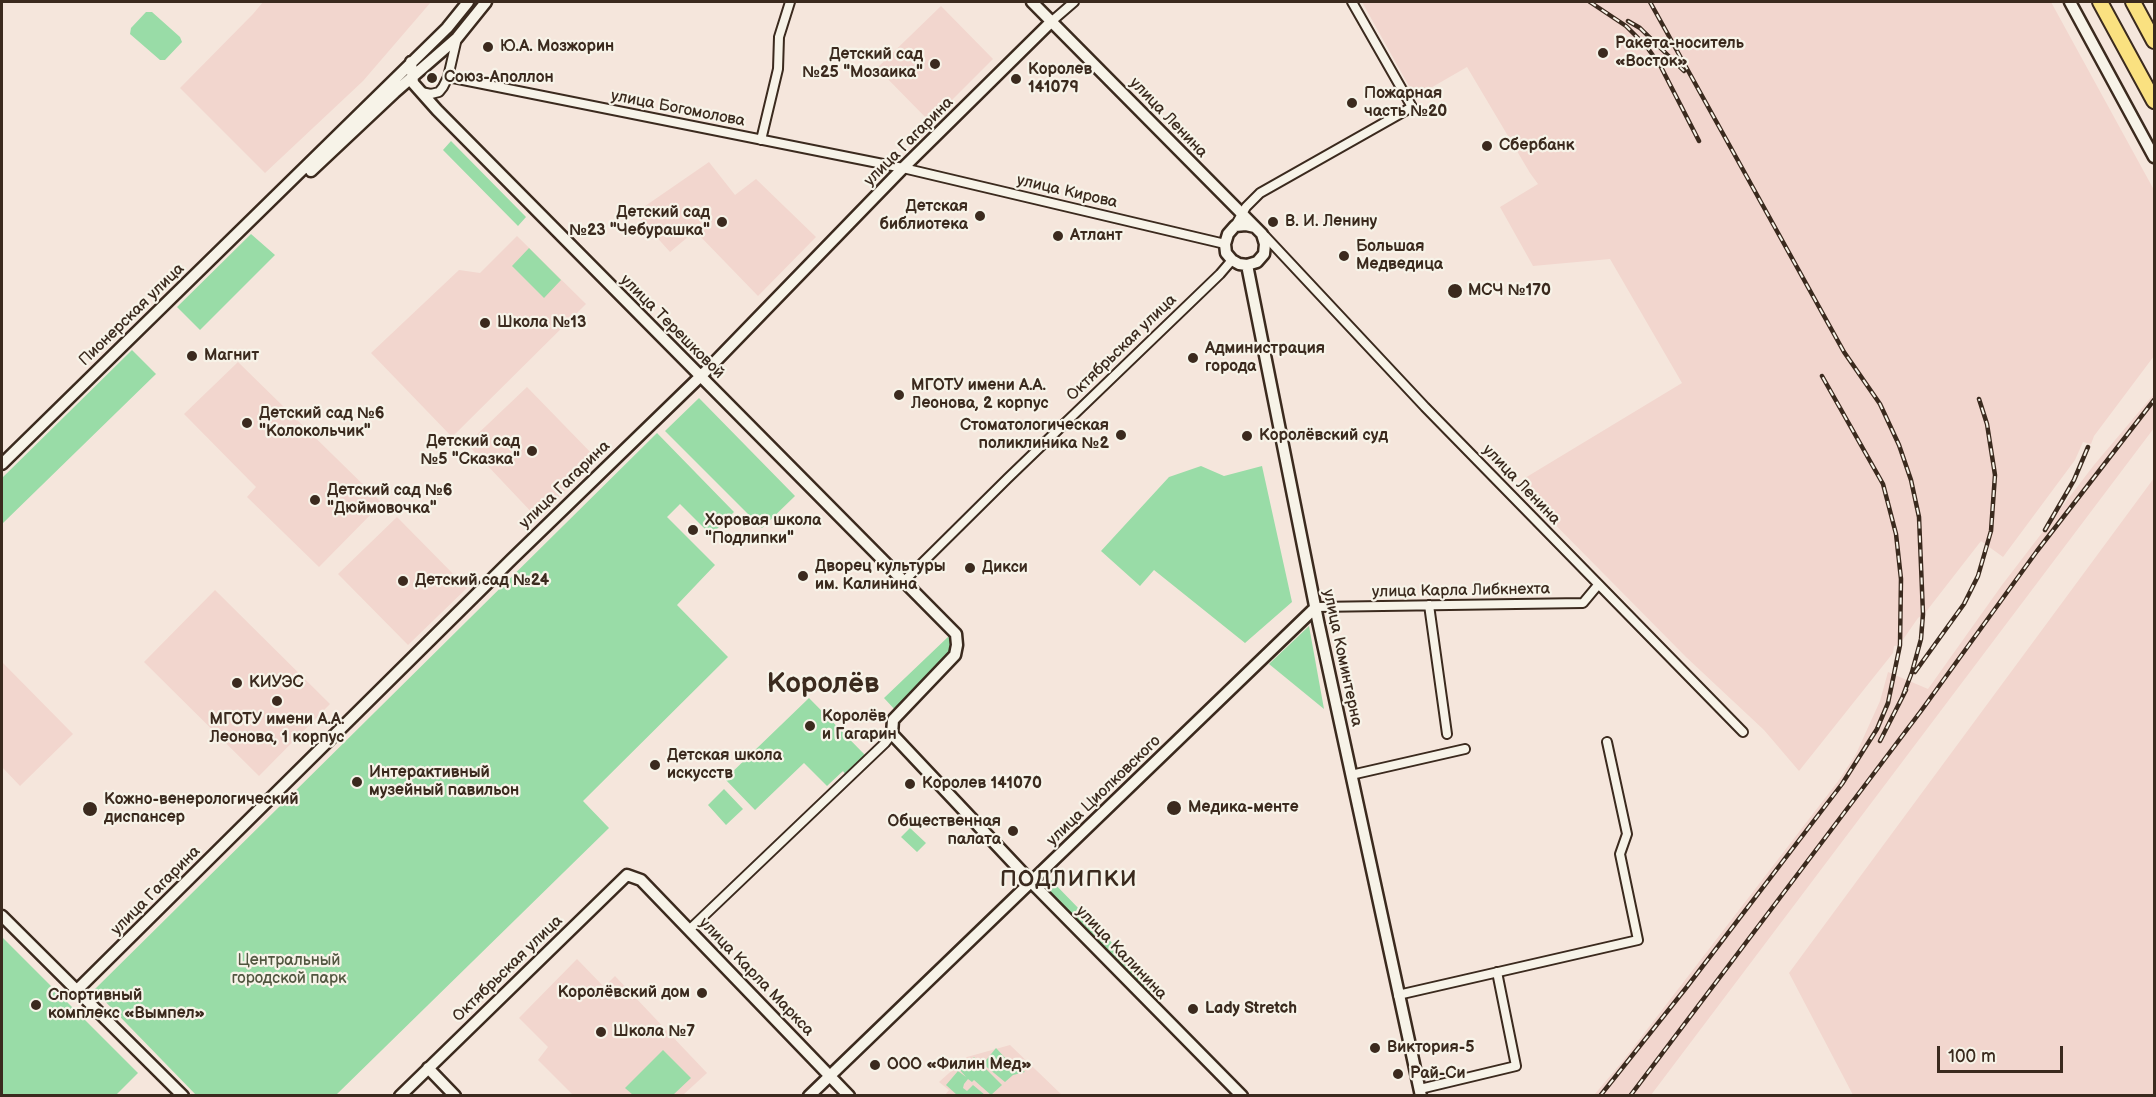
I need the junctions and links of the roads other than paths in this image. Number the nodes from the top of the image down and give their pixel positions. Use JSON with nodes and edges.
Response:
{"nodes":[{"id":1,"x":468,"y":2,"type":"edge"},
{"id":2,"x":486,"y":2,"type":"edge"},
{"id":3,"x":790,"y":2,"type":"edge"},
{"id":4,"x":1032,"y":2,"type":"edge"},
{"id":5,"x":1074,"y":2,"type":"edge"},
{"id":6,"x":1352,"y":2,"type":"edge"},
{"id":7,"x":2070,"y":2,"type":"edge"},
{"id":8,"x":2100,"y":2,"type":"edge"},
{"id":9,"x":2133,"y":2,"type":"edge"},
{"id":10,"x":1052,"y":21,"type":"junction"},
{"id":11,"x":457,"y":38,"type":"junction"},
{"id":12,"x":2154,"y":40,"type":"edge"},
{"id":13,"x":411,"y":62,"type":"junction"},
{"id":14,"x":448,"y":77,"type":"junction"},
{"id":15,"x":413,"y":80,"type":"junction"},
{"id":16,"x":421,"y":92,"type":"junction"},
{"id":17,"x":2154,"y":101,"type":"edge"},
{"id":18,"x":761,"y":140,"type":"junction"},
{"id":19,"x":2154,"y":157,"type":"edge"},
{"id":20,"x":903,"y":168,"type":"junction"},
{"id":21,"x":284,"y":188,"type":"junction"},
{"id":22,"x":1241,"y":214,"type":"junction"},
{"id":23,"x":1235,"y":226,"type":"junction"},
{"id":24,"x":1259,"y":231,"type":"junction"},
{"id":25,"x":1225,"y":244,"type":"junction"},
{"id":26,"x":1264,"y":254,"type":"junction"},
{"id":27,"x":1282,"y":256,"type":"junction"},
{"id":28,"x":1232,"y":261,"type":"junction"},
{"id":29,"x":1247,"y":265,"type":"junction"},
{"id":30,"x":700,"y":376,"type":"junction"},
{"id":31,"x":2,"y":464,"type":"edge"},
{"id":32,"x":903,"y":582,"type":"junction"},
{"id":33,"x":1598,"y":585,"type":"junction"},
{"id":34,"x":1429,"y":605,"type":"junction"},
{"id":35,"x":1316,"y":607,"type":"junction"},
{"id":36,"x":1743,"y":732,"type":"dead end"},
{"id":37,"x":892,"y":734,"type":"junction"},
{"id":38,"x":1447,"y":734,"type":"dead end"},
{"id":39,"x":1607,"y":742,"type":"dead end"},
{"id":40,"x":1465,"y":749,"type":"dead end"},
{"id":41,"x":1350,"y":775,"type":"junction"},
{"id":42,"x":641,"y":880,"type":"joint"},
{"id":43,"x":1031,"y":881,"type":"junction"},
{"id":44,"x":2,"y":916,"type":"edge"},
{"id":45,"x":689,"y":930,"type":"junction"},
{"id":46,"x":1497,"y":972,"type":"junction"},
{"id":47,"x":77,"y":990,"type":"junction"},
{"id":48,"x":1398,"y":995,"type":"junction"},
{"id":49,"x":428,"y":1068,"type":"junction"},
{"id":50,"x":830,"y":1076,"type":"junction"},
{"id":51,"x":1420,"y":1092,"type":"edge"},
{"id":52,"x":183,"y":1095,"type":"edge"},
{"id":53,"x":400,"y":1095,"type":"edge"},
{"id":54,"x":455,"y":1095,"type":"edge"},
{"id":55,"x":809,"y":1095,"type":"edge"},
{"id":56,"x":849,"y":1095,"type":"edge"},
{"id":57,"x":1242,"y":1095,"type":"edge"}],
"edges":[{"from":1,"to":13,"type":"main road","name":"Пионерская улица"},
{"from":2,"to":11,"type":"main road","name":"Пионерская улица"},
{"from":3,"to":18,"type":"street"},
{"from":4,"to":10,"type":"main road","name":"улица Ленина"},
{"from":5,"to":10,"type":"street","name":"улица Гагарина"},
{"from":6,"to":22,"type":"street"},
{"from":7,"to":19,"type":"main road"},
{"from":8,"to":17,"type":"highway"},
{"from":9,"to":12,"type":"highway"},
{"from":10,"to":20,"type":"main road","name":"улица Гагарина"},
{"from":10,"to":22,"type":"main road","name":"улица Ленина"},
{"from":11,"to":14,"type":"street"},
{"from":11,"to":15,"type":"main road","name":"Пионерская улица"},
{"from":13,"to":15,"type":"main road"},
{"from":13,"to":21,"type":"main road","name":"Пионерская улица"},
{"from":14,"to":16,"type":"street"},
{"from":14,"to":18,"type":"street","name":"улица Богомолова"},
{"from":15,"to":16,"type":"main road","name":"улица Терешковой"},
{"from":15,"to":21,"type":"main road","name":"Пионерская улица"},
{"from":16,"to":30,"type":"main road","name":"улица Терешковой"},
{"from":18,"to":20,"type":"street","name":"улица Богомолова"},
{"from":20,"to":25,"type":"street","name":"улица Кирова"},
{"from":20,"to":30,"type":"main road","name":"улица Гагарина"},
{"from":21,"to":31,"type":"main road","name":"Пионерская улица"},
{"from":22,"to":23,"type":"street"},
{"from":22,"to":24,"type":"main road","name":"улица Ленина"},
{"from":23,"to":24,"type":"main road"},
{"from":23,"to":25,"type":"main road"},
{"from":24,"to":26,"type":"main road"},
{"from":24,"to":27,"type":"street","name":"улица Ленина"},
{"from":25,"to":28,"type":"main road"},
{"from":26,"to":27,"type":"street"},
{"from":26,"to":29,"type":"main road"},
{"from":27,"to":33,"type":"street","name":"улица Ленина"},
{"from":28,"to":29,"type":"main road"},
{"from":28,"to":32,"type":"street","name":"Октябрьская улица"},
{"from":29,"to":35,"type":"main road","name":"улица Коминтерна"},
{"from":30,"to":32,"type":"main road","name":"улица Терешковой"},
{"from":30,"to":47,"type":"main road","name":"улица Гагарина"},
{"from":32,"to":37,"type":"main road","name":"улица Терешковой"},
{"from":33,"to":34,"type":"street","name":"улица Карла Либкнехта"},
{"from":33,"to":36,"type":"street","name":"улица Ленина"},
{"from":34,"to":35,"type":"street","name":"улица Карла Либкнехта"},
{"from":34,"to":38,"type":"street"},
{"from":35,"to":41,"type":"main road","name":"улица Коминтерна"},
{"from":35,"to":43,"type":"main road","name":"улица Циолковского"},
{"from":37,"to":43,"type":"main road","name":"улица Калинина"},
{"from":37,"to":45,"type":"street"},
{"from":39,"to":46,"type":"street"},
{"from":40,"to":41,"type":"street"},
{"from":41,"to":48,"type":"main road","name":"улица Коминтерна"},
{"from":42,"to":45,"type":"main road","name":"улица Карла Маркса"},
{"from":42,"to":49,"type":"main road","name":"Октябрьская улица"},
{"from":43,"to":50,"type":"main road","name":"улица Циолковского"},
{"from":43,"to":57,"type":"main road","name":"улица Калинина"},
{"from":44,"to":47,"type":"main road"},
{"from":45,"to":50,"type":"main road","name":"улица Карла Маркса"},
{"from":46,"to":48,"type":"street"},
{"from":46,"to":51,"type":"street"},
{"from":47,"to":52,"type":"main road"},
{"from":48,"to":51,"type":"main road","name":"улица Коминтерна"},
{"from":49,"to":53,"type":"main road","name":"Октябрьская улица"},
{"from":49,"to":54,"type":"main road"},
{"from":50,"to":55,"type":"main road","name":"улица Циолковского"},
{"from":50,"to":56,"type":"main road","name":"улица Карла Маркса"}]}
